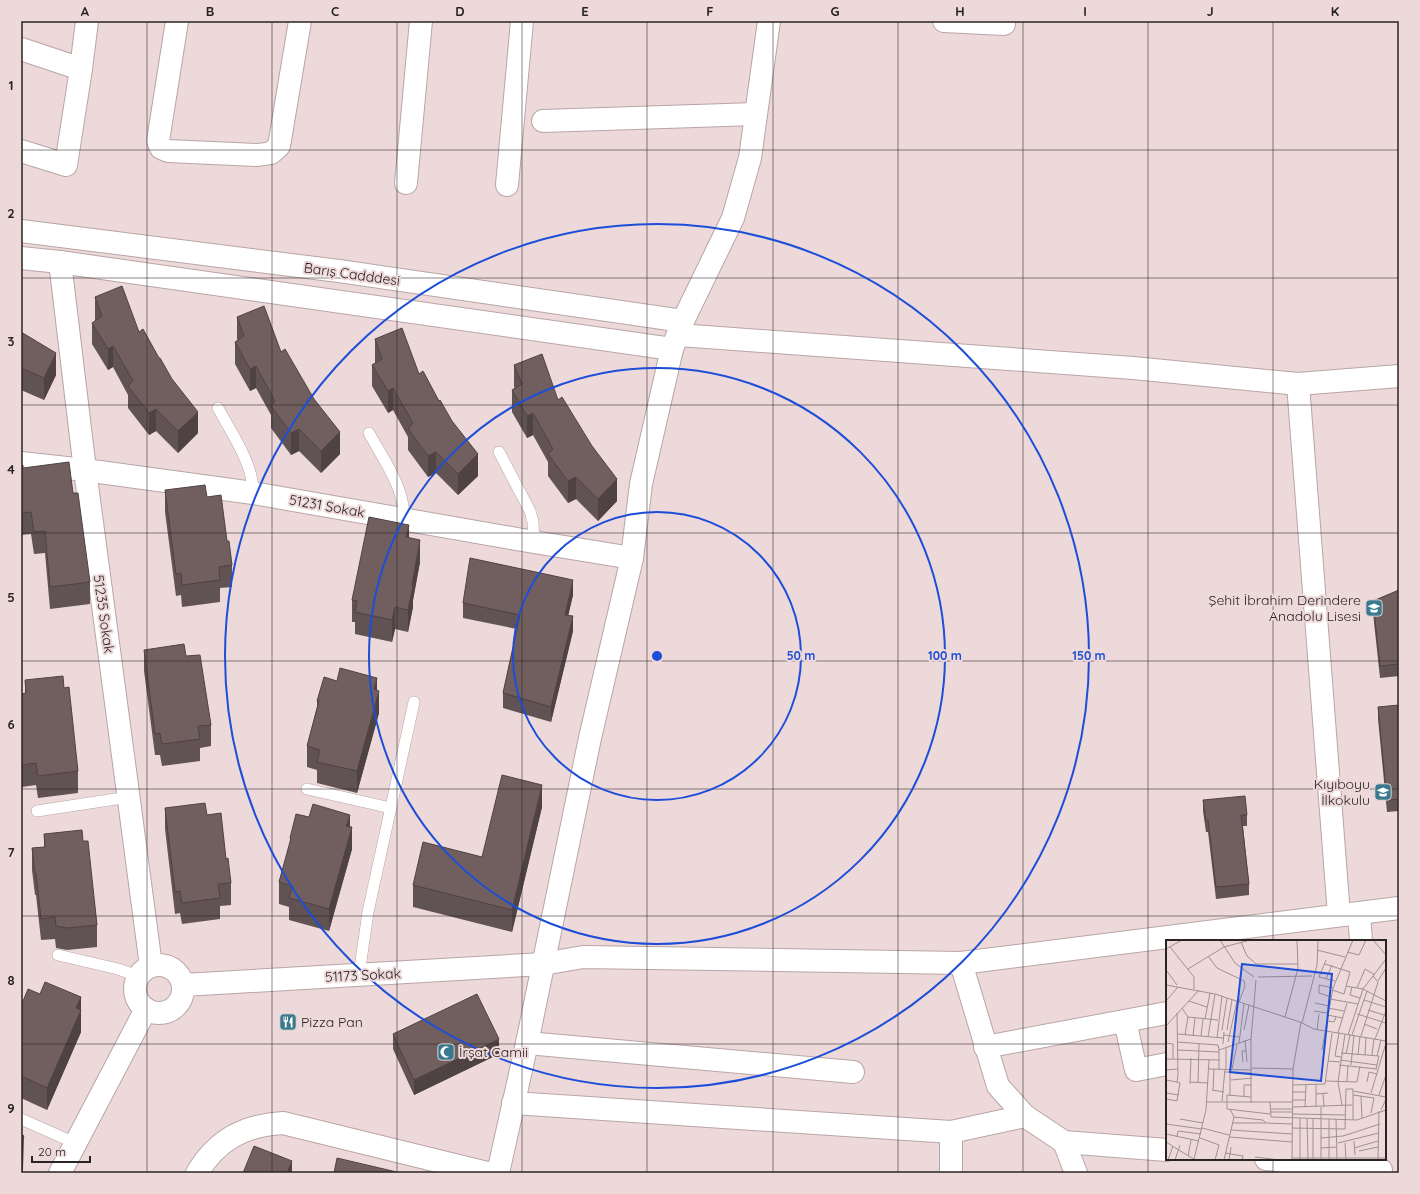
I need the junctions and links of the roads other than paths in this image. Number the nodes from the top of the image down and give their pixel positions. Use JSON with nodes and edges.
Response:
{"nodes":[{"id":1,"x":86,"y":21,"type":"edge"},
{"id":2,"x":177,"y":21,"type":"edge"},
{"id":3,"x":300,"y":21,"type":"edge"},
{"id":4,"x":421,"y":21,"type":"edge"},
{"id":5,"x":522,"y":21,"type":"edge"},
{"id":6,"x":768,"y":21,"type":"edge"},
{"id":7,"x":944,"y":21,"type":"edge"},
{"id":8,"x":1004,"y":24,"type":"dead end"},
{"id":9,"x":21,"y":49,"type":"edge"},
{"id":10,"x":81,"y":69,"type":"junction"},
{"id":11,"x":756,"y":114,"type":"junction"},
{"id":12,"x":543,"y":121,"type":"dead end"},
{"id":13,"x":21,"y":151,"type":"edge"},
{"id":14,"x":406,"y":183,"type":"dead end"},
{"id":15,"x":507,"y":185,"type":"dead end"},
{"id":16,"x":21,"y":231,"type":"edge"},
{"id":17,"x":21,"y":258,"type":"edge"},
{"id":18,"x":60,"y":262,"type":"junction"},
{"id":19,"x":678,"y":335,"type":"junction"},
{"id":20,"x":1399,"y":376,"type":"edge"},
{"id":21,"x":1298,"y":384,"type":"junction"},
{"id":22,"x":218,"y":408,"type":"dead end"},
{"id":23,"x":369,"y":433,"type":"dead end"},
{"id":24,"x":499,"y":452,"type":"dead end"},
{"id":25,"x":21,"y":463,"type":"edge"},
{"id":26,"x":85,"y":470,"type":"junction"},
{"id":27,"x":253,"y":493,"type":"junction"},
{"id":28,"x":404,"y":519,"type":"junction"},
{"id":29,"x":534,"y":542,"type":"junction"},
{"id":30,"x":632,"y":558,"type":"junction"},
{"id":31,"x":414,"y":702,"type":"dead end"},
{"id":32,"x":307,"y":789,"type":"dead end"},
{"id":33,"x":129,"y":797,"type":"junction"},
{"id":34,"x":391,"y":808,"type":"junction"},
{"id":35,"x":36,"y":811,"type":"dead end"},
{"id":36,"x":1399,"y":908,"type":"edge"},
{"id":37,"x":1349,"y":914,"type":"junction"},
{"id":38,"x":1269,"y":932,"type":"edge"},
{"id":39,"x":1190,"y":940,"type":"edge"},
{"id":40,"x":1361,"y":940,"type":"edge"},
{"id":41,"x":1166,"y":942,"type":"edge"},
{"id":42,"x":58,"y":955,"type":"dead end"},
{"id":43,"x":961,"y":963,"type":"junction"},
{"id":44,"x":543,"y":964,"type":"junction"},
{"id":45,"x":145,"y":971,"type":"junction"},
{"id":46,"x":359,"y":975,"type":"junction"},
{"id":47,"x":182,"y":985,"type":"junction"},
{"id":48,"x":146,"y":1009,"type":"junction"},
{"id":49,"x":1166,"y":1013,"type":"edge"},
{"id":50,"x":1125,"y":1021,"type":"junction"},
{"id":51,"x":527,"y":1043,"type":"junction"},
{"id":52,"x":985,"y":1047,"type":"junction"},
{"id":53,"x":1166,"y":1064,"type":"edge"},
{"id":54,"x":853,"y":1072,"type":"dead end"},
{"id":55,"x":513,"y":1103,"type":"junction"},
{"id":56,"x":1025,"y":1116,"type":"junction"},
{"id":57,"x":21,"y":1119,"type":"edge"},
{"id":58,"x":951,"y":1132,"type":"junction"},
{"id":59,"x":1064,"y":1142,"type":"junction"},
{"id":60,"x":75,"y":1143,"type":"junction"},
{"id":61,"x":1166,"y":1150,"type":"edge"},
{"id":62,"x":1280,"y":1160,"type":"edge"},
{"id":63,"x":1381,"y":1167,"type":"edge"},
{"id":64,"x":60,"y":1173,"type":"edge"},
{"id":65,"x":197,"y":1173,"type":"edge"},
{"id":66,"x":487,"y":1173,"type":"edge"},
{"id":67,"x":498,"y":1173,"type":"edge"},
{"id":68,"x":951,"y":1173,"type":"edge"},
{"id":69,"x":1076,"y":1173,"type":"edge"}],
"edges":[{"from":1,"to":10,"type":"street"},
{"from":2,"to":3,"type":"street"},
{"from":4,"to":14,"type":"street"},
{"from":5,"to":15,"type":"street"},
{"from":6,"to":11,"type":"street"},
{"from":7,"to":8,"type":"street"},
{"from":9,"to":10,"type":"street"},
{"from":10,"to":13,"type":"street"},
{"from":11,"to":12,"type":"street"},
{"from":11,"to":19,"type":"street"},
{"from":16,"to":19,"type":"street","name":"Barış Cadddesi"},
{"from":17,"to":18,"type":"street"},
{"from":18,"to":19,"type":"street"},
{"from":18,"to":26,"type":"street","name":"51235 Sokak"},
{"from":19,"to":21,"type":"street"},
{"from":19,"to":30,"type":"street"},
{"from":20,"to":21,"type":"street"},
{"from":21,"to":37,"type":"street"},
{"from":22,"to":27,"type":"lane"},
{"from":23,"to":28,"type":"lane"},
{"from":24,"to":29,"type":"lane"},
{"from":25,"to":26,"type":"street","name":"51231 Sokak"},
{"from":26,"to":27,"type":"street","name":"51231 Sokak"},
{"from":26,"to":33,"type":"street","name":"51235 Sokak"},
{"from":27,"to":28,"type":"street","name":"51231 Sokak"},
{"from":28,"to":29,"type":"street","name":"51231 Sokak"},
{"from":29,"to":30,"type":"street","name":"51231 Sokak"},
{"from":30,"to":44,"type":"street"},
{"from":31,"to":34,"type":"lane"},
{"from":32,"to":34,"type":"lane"},
{"from":33,"to":35,"type":"lane"},
{"from":33,"to":45,"type":"street","name":"51235 Sokak"},
{"from":34,"to":46,"type":"lane"},
{"from":36,"to":37,"type":"street","name":"51173 Sokak"},
{"from":37,"to":38,"type":"street","name":"51173 Sokak"},
{"from":37,"to":40,"type":"street"},
{"from":38,"to":39,"type":"street","name":"51173 Sokak"},
{"from":41,"to":43,"type":"street","name":"51173 Sokak"},
{"from":42,"to":45,"type":"lane"},
{"from":43,"to":44,"type":"street","name":"51173 Sokak"},
{"from":43,"to":52,"type":"street"},
{"from":44,"to":46,"type":"street","name":"51173 Sokak"},
{"from":44,"to":51,"type":"street"},
{"from":45,"to":47,"type":"street"},
{"from":45,"to":48,"type":"street"},
{"from":46,"to":47,"type":"street","name":"51173 Sokak"},
{"from":47,"to":48,"type":"street"},
{"from":48,"to":60,"type":"street"},
{"from":49,"to":50,"type":"street"},
{"from":50,"to":52,"type":"street"},
{"from":50,"to":53,"type":"street"},
{"from":51,"to":54,"type":"street"},
{"from":51,"to":55,"type":"street"},
{"from":52,"to":56,"type":"street"},
{"from":55,"to":58,"type":"street"},
{"from":55,"to":67,"type":"street"},
{"from":56,"to":58,"type":"street"},
{"from":56,"to":59,"type":"street"},
{"from":57,"to":60,"type":"lane"},
{"from":58,"to":68,"type":"street"},
{"from":59,"to":61,"type":"street"},
{"from":59,"to":69,"type":"street"},
{"from":60,"to":64,"type":"street"},
{"from":62,"to":63,"type":"street"},
{"from":65,"to":66,"type":"street"}]}
